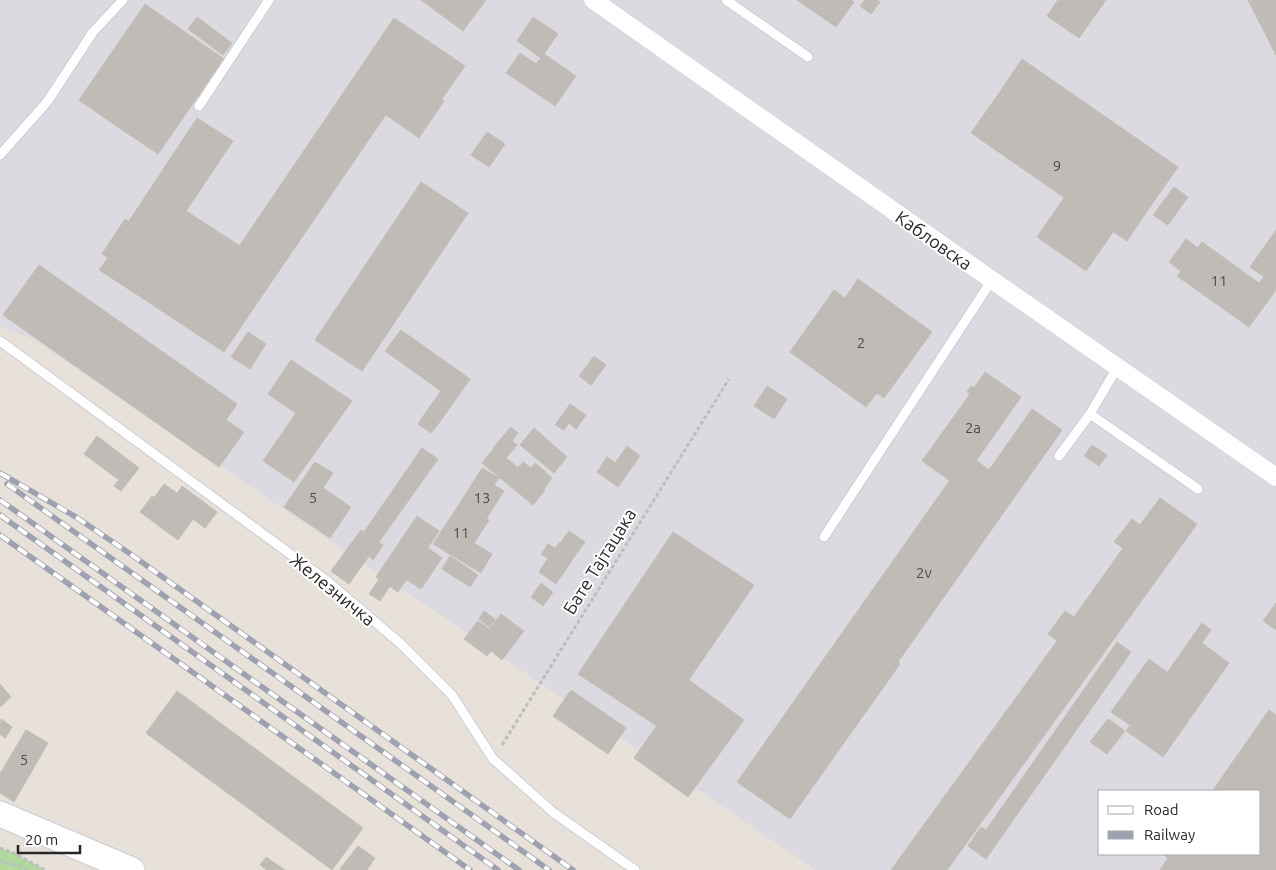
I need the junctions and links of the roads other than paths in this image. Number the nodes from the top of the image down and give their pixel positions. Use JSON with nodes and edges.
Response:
{"nodes":[{"id":1,"x":123,"y":0,"type":"edge"},
{"id":2,"x":269,"y":0,"type":"edge"},
{"id":3,"x":594,"y":0,"type":"edge"},
{"id":4,"x":726,"y":0,"type":"edge"},
{"id":5,"x":808,"y":57,"type":"dead end"},
{"id":6,"x":199,"y":106,"type":"dead end"},
{"id":7,"x":0,"y":155,"type":"edge"},
{"id":8,"x":992,"y":280,"type":"junction"},
{"id":9,"x":0,"y":341,"type":"edge"},
{"id":10,"x":1118,"y":366,"type":"junction"},
{"id":11,"x":1090,"y":414,"type":"junction"},
{"id":12,"x":1059,"y":456,"type":"dead end"},
{"id":13,"x":1276,"y":477,"type":"edge"},
{"id":14,"x":1198,"y":489,"type":"dead end"},
{"id":15,"x":824,"y":537,"type":"dead end"},
{"id":16,"x":0,"y":814,"type":"edge"},
{"id":17,"x":132,"y":870,"type":"edge"},
{"id":18,"x":635,"y":870,"type":"edge"}],
"edges":[{"from":1,"to":7,"type":"lane"},
{"from":2,"to":6,"type":"lane"},
{"from":3,"to":8,"type":"street","name":"Кабловска"},
{"from":4,"to":5,"type":"lane"},
{"from":8,"to":10,"type":"street","name":"Кабловска"},
{"from":8,"to":15,"type":"lane"},
{"from":9,"to":18,"type":"lane","name":"Железничка"},
{"from":10,"to":11,"type":"lane"},
{"from":10,"to":13,"type":"street","name":"Кабловска"},
{"from":11,"to":12,"type":"lane"},
{"from":11,"to":14,"type":"lane"},
{"from":16,"to":17,"type":"main road"}]}
